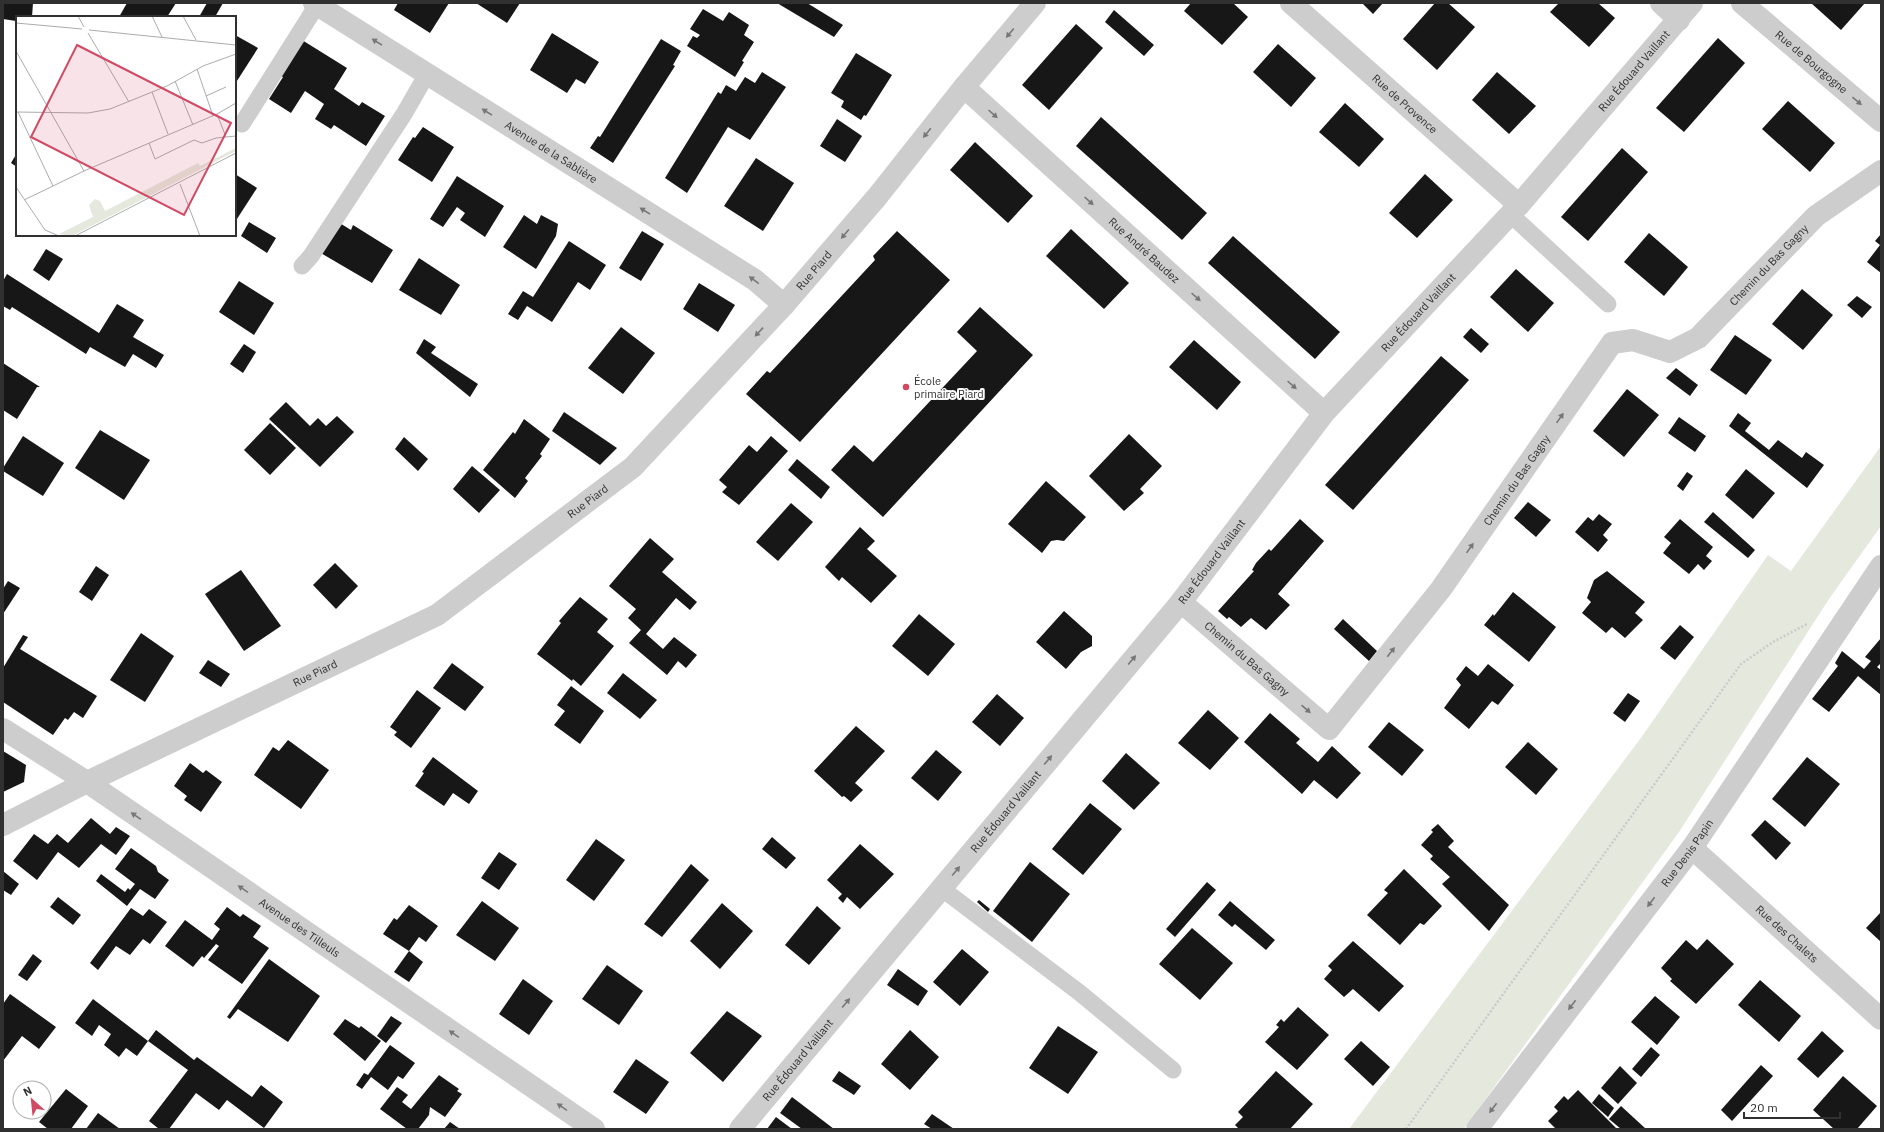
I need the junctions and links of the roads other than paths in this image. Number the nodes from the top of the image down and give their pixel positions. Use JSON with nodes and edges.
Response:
{"nodes":[{"id":1,"x":1035,"y":3,"type":"edge"},
{"id":2,"x":1291,"y":3,"type":"edge"},
{"id":3,"x":1661,"y":3,"type":"edge"},
{"id":4,"x":1692,"y":3,"type":"edge"},
{"id":5,"x":1742,"y":3,"type":"edge"},
{"id":6,"x":316,"y":4,"type":"edge"},
{"id":7,"x":1679,"y":20,"type":"junction"},
{"id":8,"x":427,"y":74,"type":"junction"},
{"id":9,"x":964,"y":87,"type":"junction"},
{"id":10,"x":1881,"y":121,"type":"edge"},
{"id":11,"x":242,"y":124,"type":"dead end"},
{"id":12,"x":1881,"y":171,"type":"edge"},
{"id":13,"x":1515,"y":210,"type":"junction"},
{"id":14,"x":302,"y":266,"type":"dead end"},
{"id":15,"x":1608,"y":304,"type":"dead end"},
{"id":16,"x":784,"y":305,"type":"junction"},
{"id":17,"x":1324,"y":413,"type":"junction"},
{"id":18,"x":1881,"y":566,"type":"edge"},
{"id":19,"x":1181,"y":602,"type":"junction"},
{"id":20,"x":3,"y":729,"type":"edge"},
{"id":21,"x":87,"y":782,"type":"junction"},
{"id":22,"x":3,"y":825,"type":"edge"},
{"id":23,"x":1692,"y":848,"type":"junction"},
{"id":24,"x":941,"y":888,"type":"junction"},
{"id":25,"x":1881,"y":1019,"type":"edge"},
{"id":26,"x":1174,"y":1070,"type":"dead end"},
{"id":27,"x":594,"y":1129,"type":"edge"},
{"id":28,"x":740,"y":1129,"type":"edge"},
{"id":29,"x":1477,"y":1129,"type":"edge"}],
"edges":[{"from":1,"to":9,"type":"street","name":"Rue Piard","one_way":true},
{"from":2,"to":13,"type":"street","name":"Rue de Provence"},
{"from":3,"to":7,"type":"street"},
{"from":4,"to":7,"type":"street","name":"Rue Édouard Vaillant"},
{"from":5,"to":10,"type":"street","name":"Rue de Bourgogne","one_way":true},
{"from":8,"to":6,"type":"street","name":"Avenue de la Sablière","one_way":true},
{"from":6,"to":11,"type":"lane"},
{"from":7,"to":13,"type":"street","name":"Rue Édouard Vaillant"},
{"from":8,"to":14,"type":"lane"},
{"from":16,"to":8,"type":"street","name":"Avenue de la Sablière","one_way":true},
{"from":9,"to":16,"type":"street","name":"Rue Piard","one_way":true},
{"from":9,"to":17,"type":"street","name":"Rue André Baudez","one_way":true},
{"from":19,"to":12,"type":"street","name":"Chemin du Bas Gagny","one_way":true},
{"from":13,"to":15,"type":"lane"},
{"from":13,"to":17,"type":"street","name":"Rue Édouard Vaillant"},
{"from":16,"to":21,"type":"street","name":"Rue Piard","one_way":true},
{"from":17,"to":19,"type":"street","name":"Rue Édouard Vaillant"},
{"from":18,"to":23,"type":"street","name":"Rue Denis Papin"},
{"from":24,"to":19,"type":"street","name":"Rue Édouard Vaillant","one_way":true},
{"from":20,"to":21,"type":"street","name":"Avenue des Tilleuls"},
{"from":21,"to":22,"type":"street","name":"Rue Piard"},
{"from":27,"to":21,"type":"street","name":"Avenue des Tilleuls","one_way":true},
{"from":23,"to":25,"type":"street","name":"Rue des Chalets"},
{"from":23,"to":29,"type":"street","name":"Rue Denis Papin","one_way":true},
{"from":24,"to":26,"type":"lane"},
{"from":28,"to":24,"type":"street","name":"Rue Édouard Vaillant","one_way":true}]}
